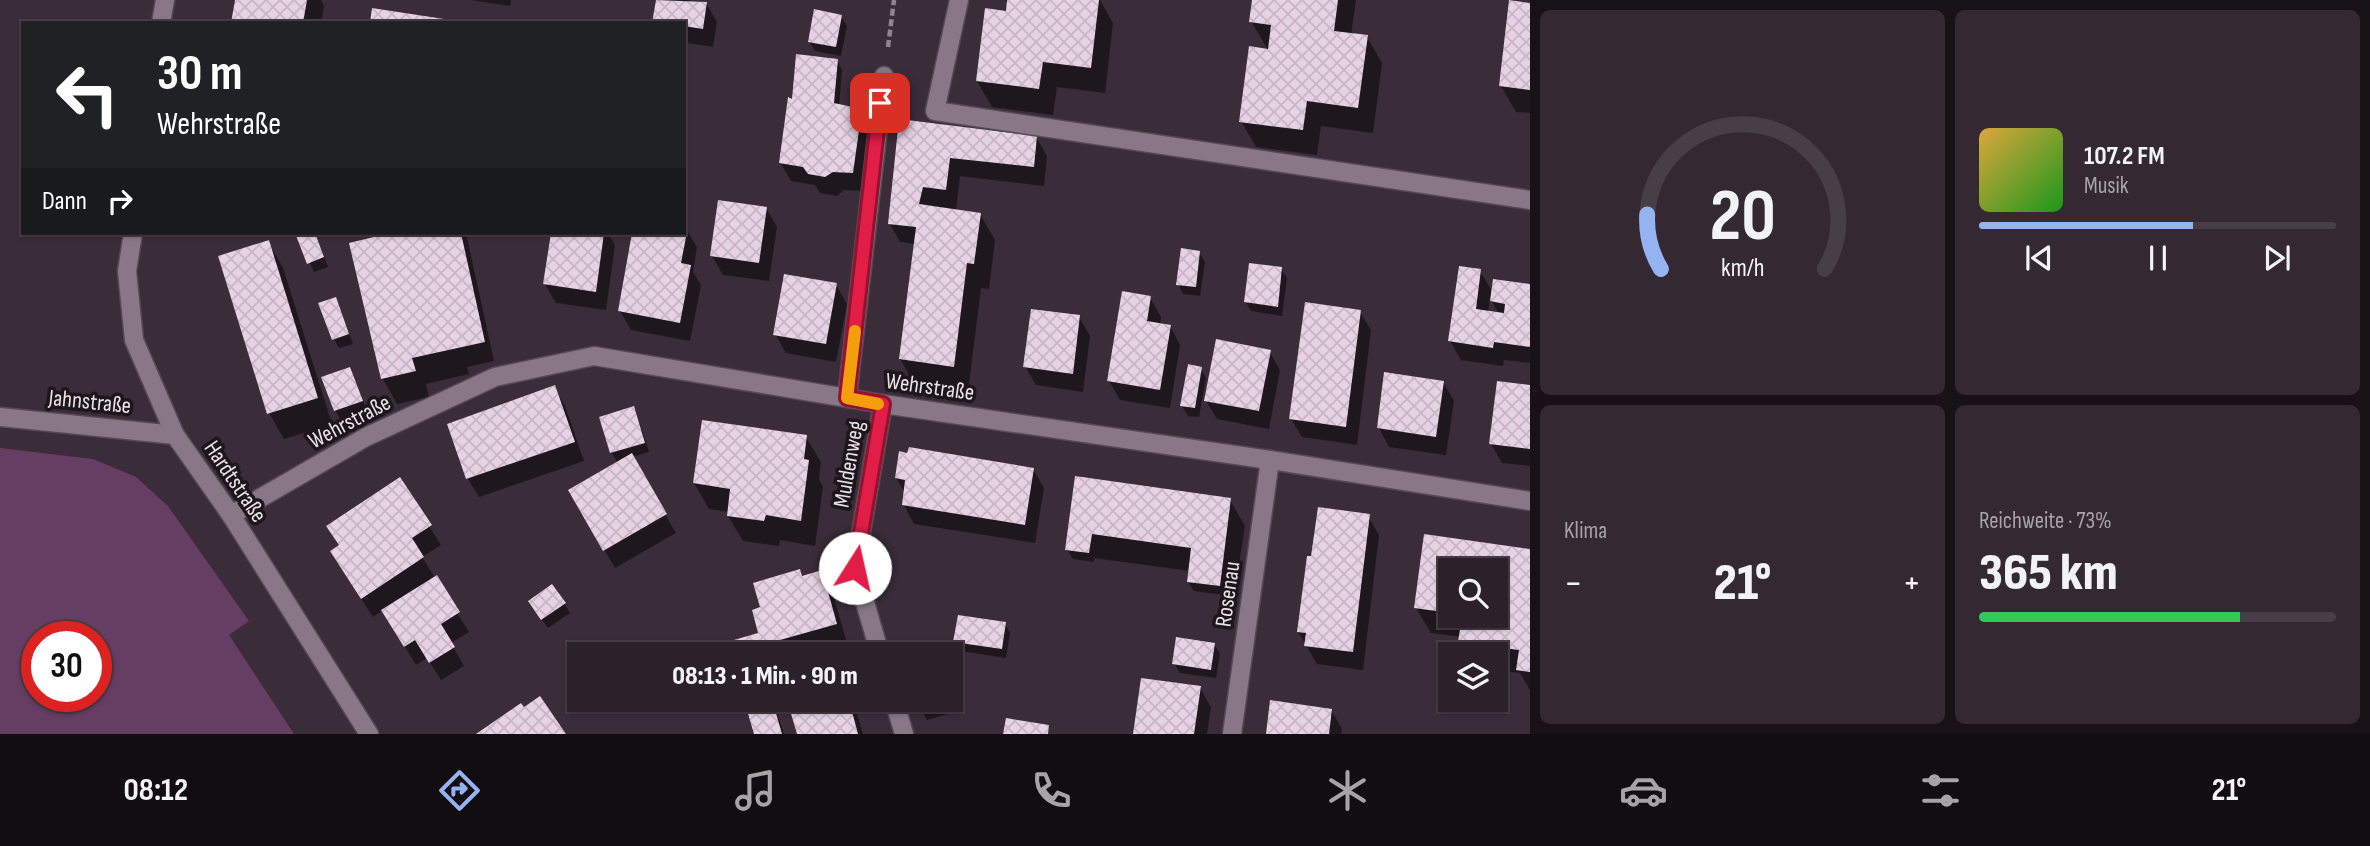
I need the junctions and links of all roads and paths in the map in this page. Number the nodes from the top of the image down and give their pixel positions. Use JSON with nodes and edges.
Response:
{"nodes":[{"id":1,"x":164,"y":0,"type":"edge"},
{"id":2,"x":894,"y":0,"type":"edge"},
{"id":3,"x":959,"y":0,"type":"edge"},
{"id":4,"x":162,"y":21,"type":"edge"},
{"id":5,"x":884,"y":76,"type":"joint"},
{"id":6,"x":1530,"y":200,"type":"edge"},
{"id":7,"x":133,"y":235,"type":"edge"},
{"id":8,"x":847,"y":398,"type":"junction"},
{"id":9,"x":883,"y":404,"type":"junction"},
{"id":10,"x":0,"y":416,"type":"edge"},
{"id":11,"x":175,"y":435,"type":"junction"},
{"id":12,"x":1270,"y":460,"type":"junction"},
{"id":13,"x":1530,"y":501,"type":"edge"},
{"id":14,"x":231,"y":515,"type":"junction"},
{"id":15,"x":877,"y":642,"type":"edge"},
{"id":16,"x":898,"y":712,"type":"edge"},
{"id":17,"x":369,"y":734,"type":"edge"},
{"id":18,"x":904,"y":734,"type":"edge"},
{"id":19,"x":1232,"y":734,"type":"edge"}],
"edges":[{"from":1,"to":4,"type":"street"},
{"from":2,"to":5,"type":"path"},
{"from":3,"to":6,"type":"street"},
{"from":5,"to":8,"type":"street"},
{"from":7,"to":11,"type":"street","name":"Hardtstraße"},
{"from":8,"to":9,"type":"street","name":"Wehrstraße"},
{"from":8,"to":14,"type":"street","name":"Wehrstraße"},
{"from":9,"to":12,"type":"street","name":"Wehrstraße"},
{"from":9,"to":15,"type":"street","name":"Muldenweg"},
{"from":10,"to":11,"type":"street","name":"Jahnstraße"},
{"from":11,"to":14,"type":"street","name":"Hardtstraße"},
{"from":12,"to":13,"type":"street","name":"Wehrstraße"},
{"from":12,"to":19,"type":"street","name":"Rosenau"},
{"from":14,"to":17,"type":"street","name":"Hardtstraße"},
{"from":16,"to":18,"type":"street"}]}
